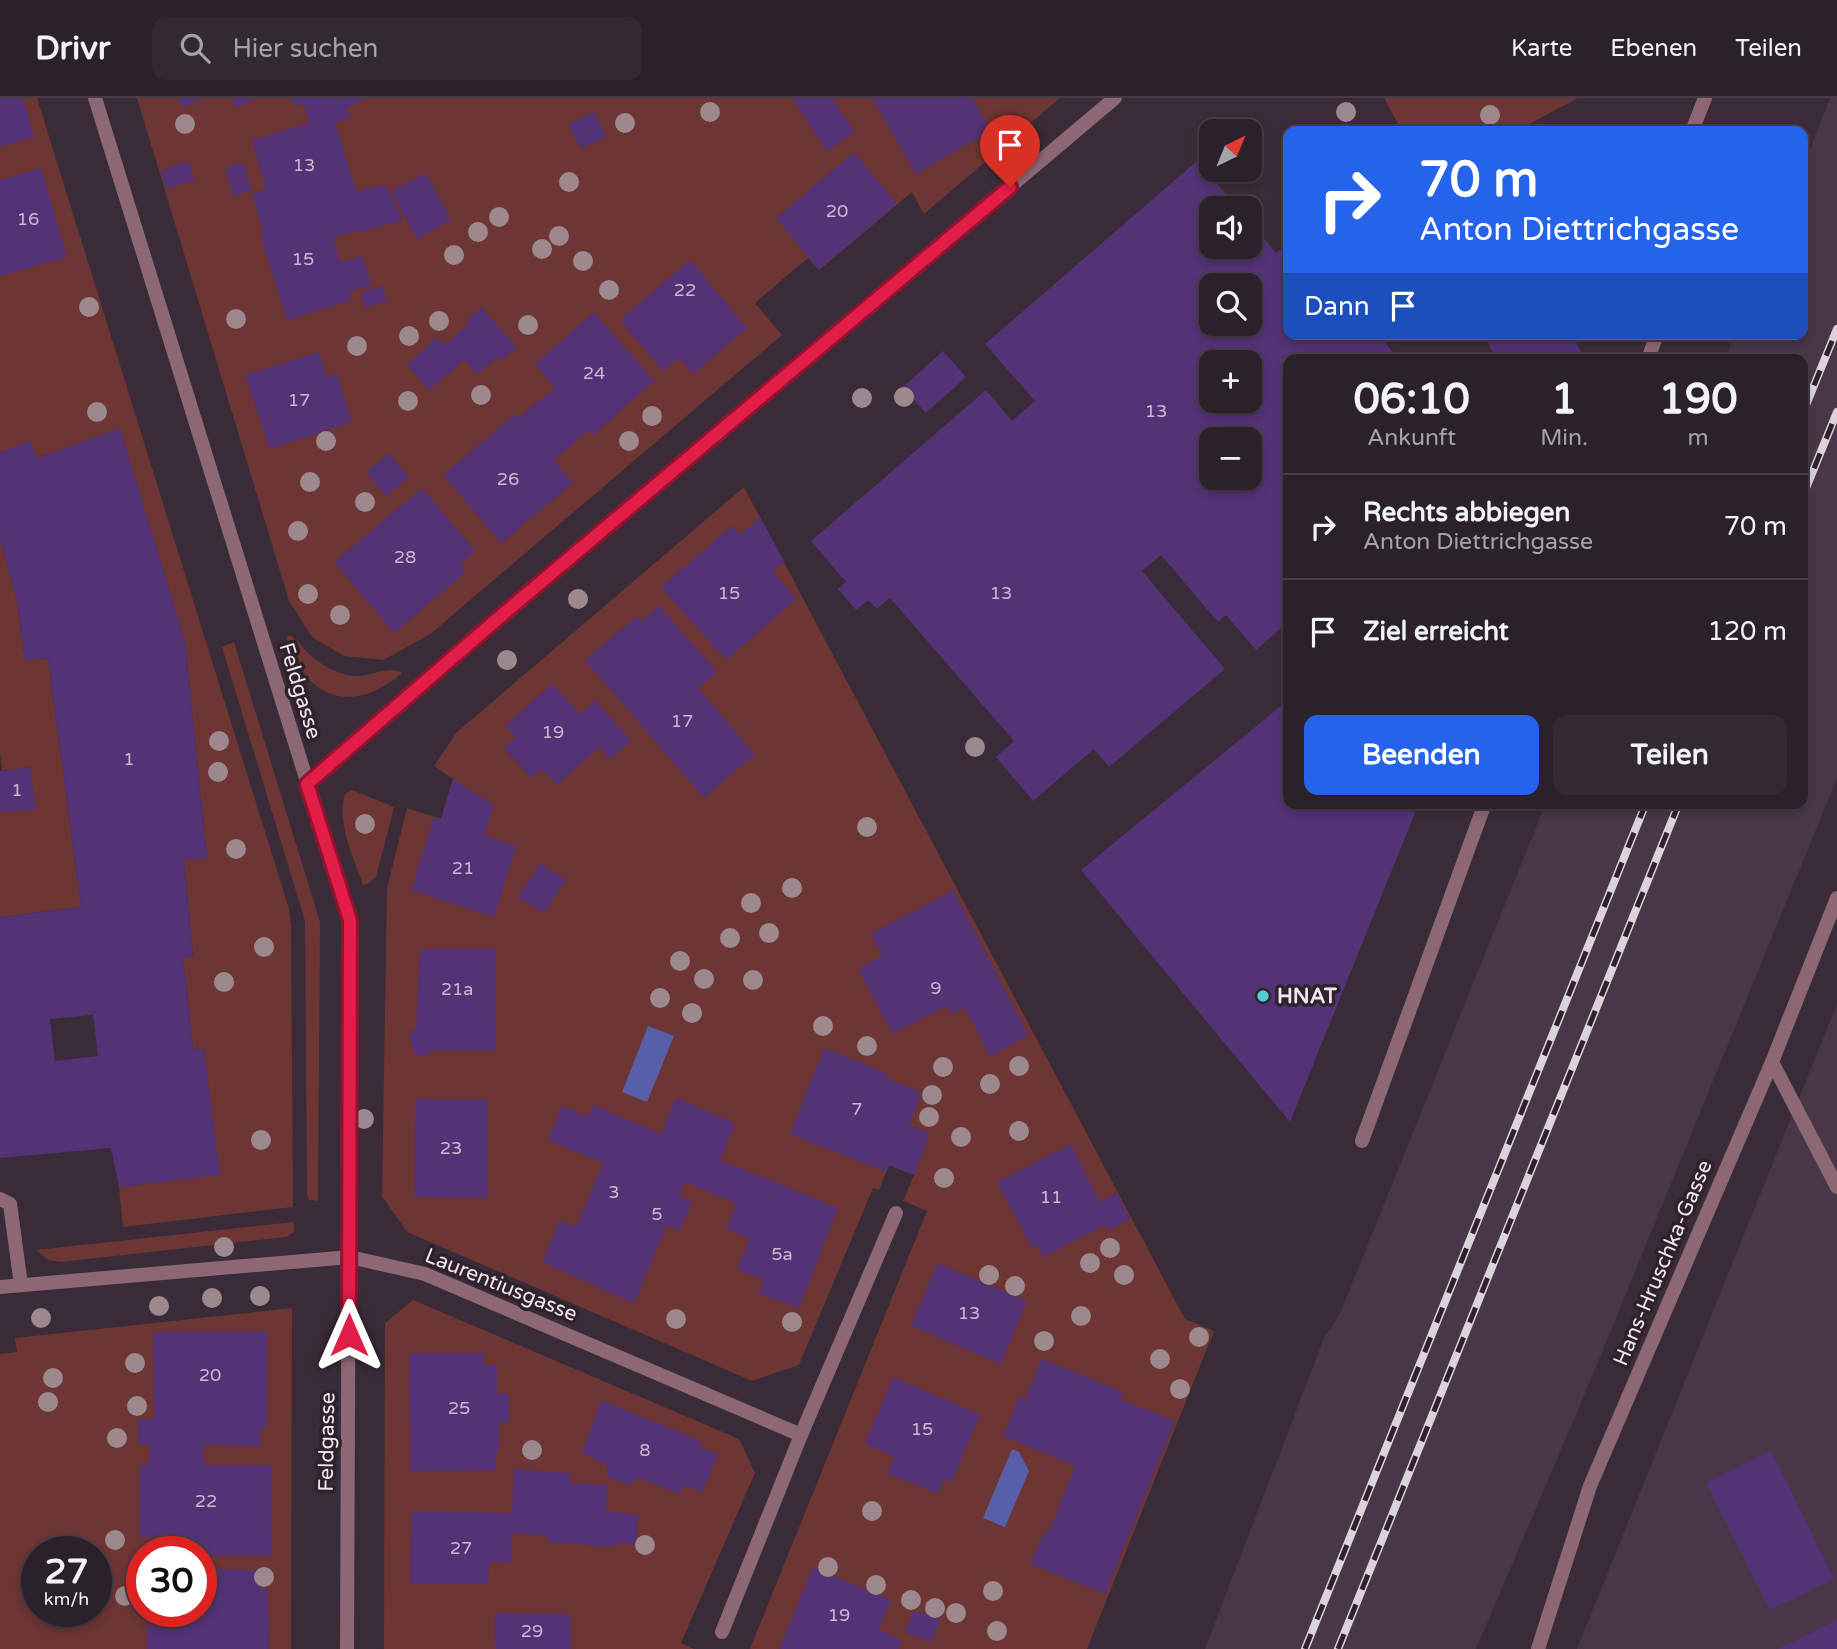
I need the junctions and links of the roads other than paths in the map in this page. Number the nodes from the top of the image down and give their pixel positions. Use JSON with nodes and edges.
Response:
{"nodes":[{"id":1,"x":95,"y":98,"type":"edge"},
{"id":2,"x":1115,"y":98,"type":"edge"},
{"id":3,"x":1705,"y":98,"type":"edge"},
{"id":4,"x":1694,"y":126,"type":"edge"},
{"id":5,"x":307,"y":784,"type":"junction"},
{"id":6,"x":1483,"y":809,"type":"edge"},
{"id":7,"x":1837,"y":898,"type":"edge"},
{"id":8,"x":1772,"y":1062,"type":"junction"},
{"id":9,"x":1362,"y":1141,"type":"dead end"},
{"id":10,"x":1837,"y":1187,"type":"edge"},
{"id":11,"x":0,"y":1199,"type":"edge"},
{"id":12,"x":896,"y":1213,"type":"dead end"},
{"id":13,"x":350,"y":1257,"type":"junction"},
{"id":14,"x":22,"y":1285,"type":"junction"},
{"id":15,"x":0,"y":1287,"type":"edge"},
{"id":16,"x":801,"y":1435,"type":"junction"},
{"id":17,"x":722,"y":1632,"type":"dead end"},
{"id":18,"x":346,"y":1649,"type":"edge"},
{"id":19,"x":1538,"y":1649,"type":"edge"}],
"edges":[{"from":1,"to":5,"type":"street","name":"Feldgasse"},
{"from":2,"to":5,"type":"street"},
{"from":3,"to":4,"type":"street"},
{"from":5,"to":13,"type":"street","name":"Feldgasse"},
{"from":6,"to":9,"type":"street"},
{"from":7,"to":8,"type":"street","name":"Hans-Hruschka-Gasse"},
{"from":8,"to":10,"type":"street"},
{"from":8,"to":19,"type":"street","name":"Hans-Hruschka-Gasse"},
{"from":11,"to":14,"type":"street"},
{"from":12,"to":16,"type":"street"},
{"from":13,"to":14,"type":"street","name":"Laurentiusgasse"},
{"from":13,"to":16,"type":"street","name":"Laurentiusgasse"},
{"from":13,"to":18,"type":"street","name":"Feldgasse"},
{"from":14,"to":15,"type":"street","name":"Laurentiusgasse"},
{"from":16,"to":17,"type":"street"}]}
